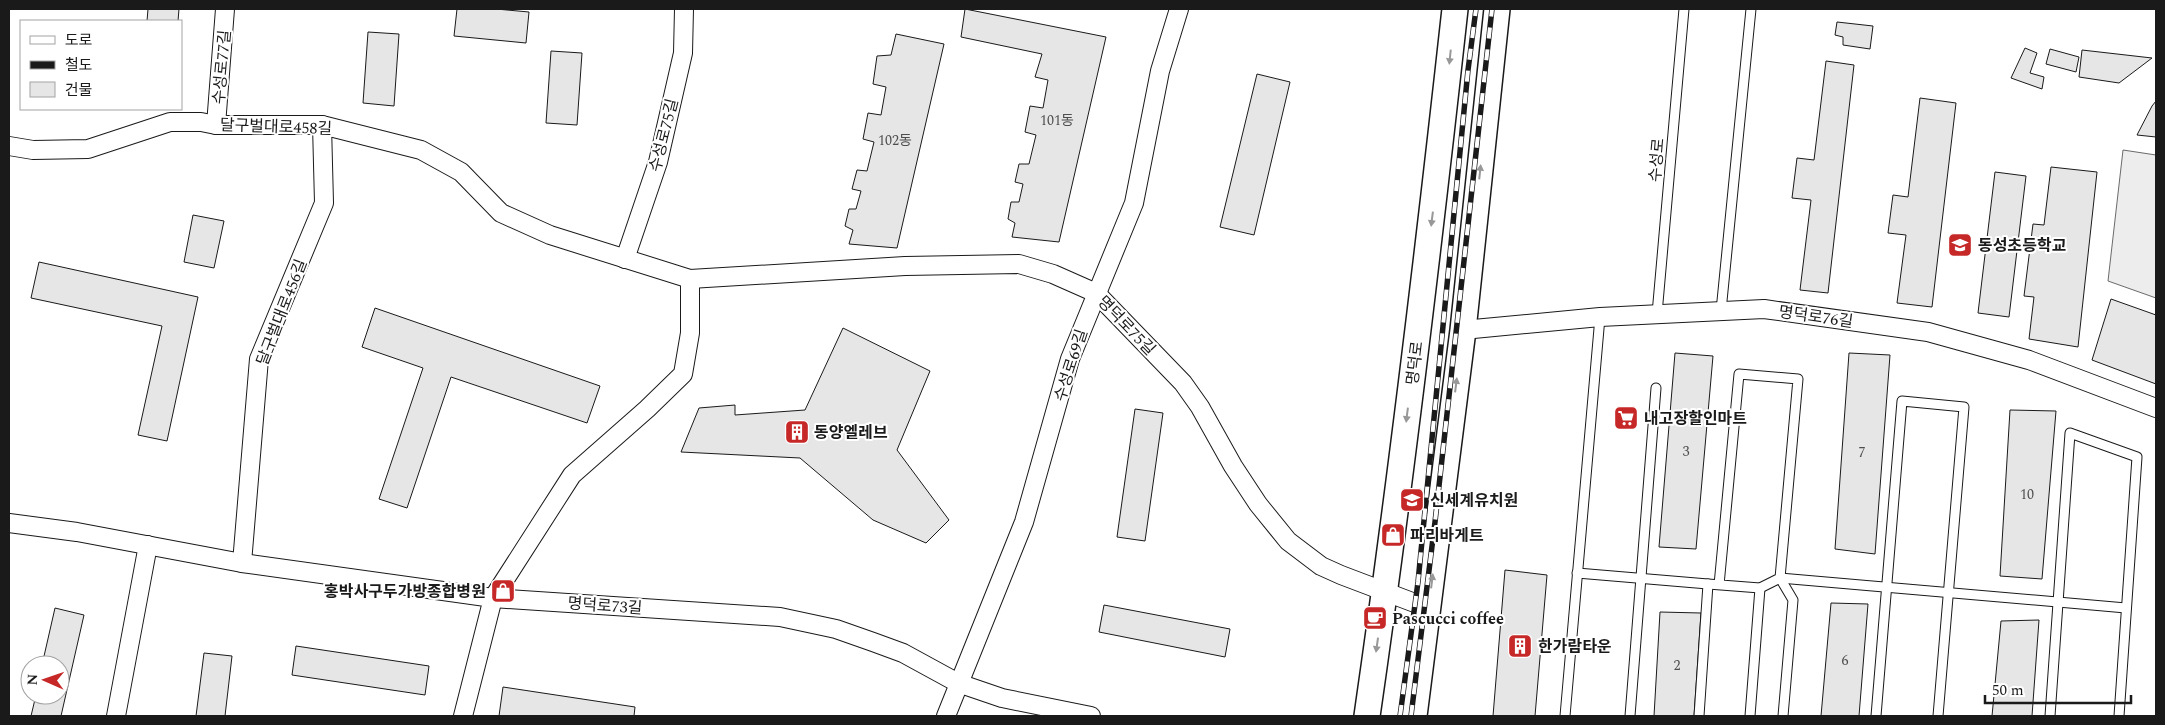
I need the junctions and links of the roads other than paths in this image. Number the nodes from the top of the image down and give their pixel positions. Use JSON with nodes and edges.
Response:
{"nodes":[{"id":1,"x":225,"y":9,"type":"edge"},
{"id":2,"x":684,"y":9,"type":"edge"},
{"id":3,"x":1179,"y":9,"type":"edge"},
{"id":4,"x":1456,"y":9,"type":"edge"},
{"id":5,"x":1497,"y":9,"type":"edge"},
{"id":6,"x":1684,"y":9,"type":"edge"},
{"id":7,"x":1751,"y":9,"type":"edge"},
{"id":8,"x":216,"y":125,"type":"junction"},
{"id":9,"x":322,"y":125,"type":"junction"},
{"id":10,"x":9,"y":146,"type":"edge"},
{"id":11,"x":625,"y":259,"type":"junction"},
{"id":12,"x":690,"y":279,"type":"junction"},
{"id":13,"x":1096,"y":293,"type":"junction"},
{"id":14,"x":1721,"y":311,"type":"junction"},
{"id":15,"x":1657,"y":314,"type":"junction"},
{"id":16,"x":1600,"y":317,"type":"junction"},
{"id":17,"x":1463,"y":330,"type":"junction"},
{"id":18,"x":1656,"y":388,"type":"dead end"},
{"id":19,"x":2156,"y":408,"type":"edge"},
{"id":20,"x":9,"y":522,"type":"edge"},
{"id":21,"x":148,"y":545,"type":"junction"},
{"id":22,"x":242,"y":563,"type":"junction"},
{"id":23,"x":1577,"y":573,"type":"junction"},
{"id":24,"x":1642,"y":578,"type":"junction"},
{"id":25,"x":1780,"y":578,"type":"junction"},
{"id":26,"x":1708,"y":584,"type":"junction"},
{"id":27,"x":1719,"y":585,"type":"junction"},
{"id":28,"x":1760,"y":588,"type":"junction"},
{"id":29,"x":1886,"y":588,"type":"junction"},
{"id":30,"x":1385,"y":591,"type":"junction"},
{"id":31,"x":1948,"y":593,"type":"junction"},
{"id":32,"x":493,"y":598,"type":"junction"},
{"id":33,"x":2058,"y":602,"type":"junction"},
{"id":34,"x":1428,"y":608,"type":"junction"},
{"id":35,"x":2126,"y":608,"type":"junction"},
{"id":36,"x":958,"y":683,"type":"junction"},
{"id":37,"x":116,"y":716,"type":"edge"},
{"id":38,"x":463,"y":716,"type":"edge"},
{"id":39,"x":946,"y":716,"type":"edge"},
{"id":40,"x":1091,"y":716,"type":"edge"},
{"id":41,"x":1367,"y":716,"type":"edge"},
{"id":42,"x":1414,"y":716,"type":"edge"},
{"id":43,"x":1564,"y":716,"type":"edge"},
{"id":44,"x":1630,"y":716,"type":"edge"},
{"id":45,"x":1699,"y":716,"type":"edge"},
{"id":46,"x":1750,"y":716,"type":"edge"},
{"id":47,"x":1784,"y":716,"type":"edge"},
{"id":48,"x":1876,"y":716,"type":"edge"},
{"id":49,"x":1938,"y":716,"type":"edge"},
{"id":50,"x":2050,"y":716,"type":"edge"},
{"id":51,"x":2119,"y":716,"type":"edge"}],
"edges":[{"from":1,"to":8,"type":"street","name":"수성로77길"},
{"from":2,"to":11,"type":"street","name":"수성로75길"},
{"from":3,"to":13,"type":"street","name":"수성로69길"},
{"from":4,"to":30,"type":"main road","name":"명덕로","one_way":true},
{"from":17,"to":5,"type":"main road","one_way":true},
{"from":6,"to":15,"type":"lane","name":"수성로"},
{"from":7,"to":14,"type":"lane"},
{"from":8,"to":9,"type":"street","name":"달구벌대로458길"},
{"from":8,"to":10,"type":"street","name":"달구벌대로458길"},
{"from":9,"to":11,"type":"street","name":"달구벌대로458길"},
{"from":9,"to":22,"type":"street","name":"달구벌대로456길"},
{"from":11,"to":12,"type":"street","name":"달구벌대로458길"},
{"from":12,"to":13,"type":"street","name":"명덕로75길"},
{"from":12,"to":32,"type":"street"},
{"from":13,"to":30,"type":"street","name":"명덕로75길"},
{"from":13,"to":36,"type":"street","name":"수성로69길"},
{"from":14,"to":15,"type":"street","name":"명덕로76길"},
{"from":14,"to":19,"type":"street","name":"명덕로76길"},
{"from":15,"to":16,"type":"street","name":"명덕로76길"},
{"from":16,"to":17,"type":"street","name":"명덕로76길"},
{"from":16,"to":23,"type":"lane"},
{"from":34,"to":17,"type":"main road","one_way":true},
{"from":18,"to":24,"type":"lane"},
{"from":20,"to":21,"type":"street"},
{"from":21,"to":22,"type":"street"},
{"from":21,"to":37,"type":"street"},
{"from":22,"to":32,"type":"street"},
{"from":23,"to":24,"type":"lane"},
{"from":23,"to":43,"type":"lane"},
{"from":24,"to":26,"type":"lane"},
{"from":24,"to":44,"type":"lane"},
{"from":25,"to":27,"type":"lane"},
{"from":25,"to":28,"type":"lane"},
{"from":25,"to":29,"type":"lane"},
{"from":25,"to":47,"type":"lane"},
{"from":26,"to":27,"type":"lane"},
{"from":26,"to":45,"type":"lane"},
{"from":27,"to":28,"type":"lane"},
{"from":28,"to":46,"type":"lane"},
{"from":29,"to":31,"type":"lane"},
{"from":29,"to":31,"type":"lane"},
{"from":29,"to":48,"type":"lane"},
{"from":30,"to":34,"type":"street","name":"명덕로75길"},
{"from":30,"to":41,"type":"main road","name":"명덕로","one_way":true},
{"from":31,"to":33,"type":"lane"},
{"from":31,"to":49,"type":"lane"},
{"from":32,"to":36,"type":"street","name":"명덕로73길"},
{"from":32,"to":38,"type":"street"},
{"from":33,"to":35,"type":"lane"},
{"from":33,"to":35,"type":"lane"},
{"from":33,"to":50,"type":"lane"},
{"from":34,"to":42,"type":"main road"},
{"from":35,"to":51,"type":"lane"},
{"from":36,"to":39,"type":"street","name":"수성로69길"},
{"from":36,"to":40,"type":"street","name":"명덕로73길"}]}
